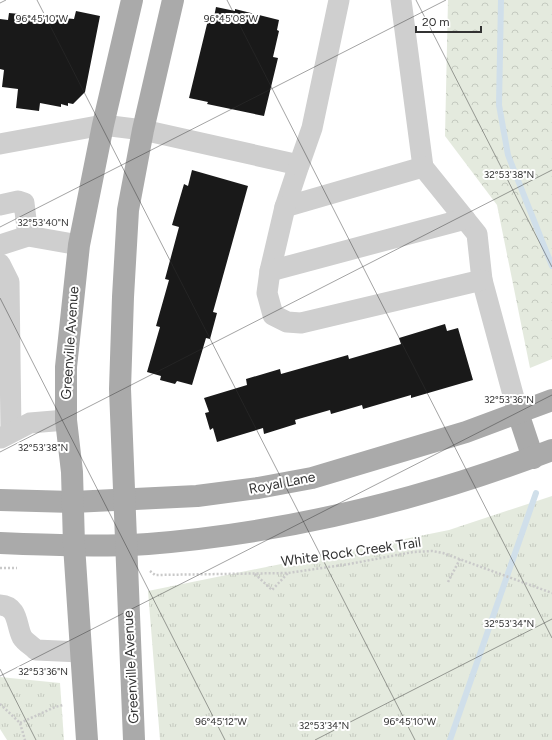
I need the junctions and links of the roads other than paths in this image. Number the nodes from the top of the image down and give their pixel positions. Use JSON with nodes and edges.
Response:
{"nodes":[{"id":1,"x":132,"y":0,"type":"edge"},
{"id":2,"x":173,"y":0,"type":"edge"},
{"id":3,"x":339,"y":0,"type":"edge"},
{"id":4,"x":401,"y":0,"type":"edge"},
{"id":5,"x":103,"y":125,"type":"junction"},
{"id":6,"x":143,"y":130,"type":"junction"},
{"id":7,"x":0,"y":144,"type":"edge"},
{"id":8,"x":298,"y":166,"type":"junction"},
{"id":9,"x":423,"y":167,"type":"junction"},
{"id":10,"x":0,"y":205,"type":"edge"},
{"id":11,"x":285,"y":206,"type":"junction"},
{"id":12,"x":465,"y":219,"type":"junction"},
{"id":13,"x":28,"y":236,"type":"junction"},
{"id":14,"x":0,"y":245,"type":"edge"},
{"id":15,"x":78,"y":245,"type":"junction"},
{"id":16,"x":0,"y":264,"type":"edge"},
{"id":17,"x":270,"y":270,"type":"junction"},
{"id":18,"x":482,"y":280,"type":"junction"},
{"id":19,"x":552,"y":400,"type":"edge"},
{"id":20,"x":518,"y":413,"type":"junction"},
{"id":21,"x":66,"y":420,"type":"junction"},
{"id":22,"x":6,"y":435,"type":"edge"},
{"id":23,"x":542,"y":454,"type":"edge"},
{"id":24,"x":0,"y":500,"type":"edge"},
{"id":25,"x":123,"y":500,"type":"junction"},
{"id":26,"x":73,"y":502,"type":"junction"},
{"id":27,"x":0,"y":543,"type":"edge"},
{"id":28,"x":125,"y":544,"type":"junction"},
{"id":29,"x":74,"y":545,"type":"junction"},
{"id":30,"x":0,"y":605,"type":"edge"},
{"id":31,"x":81,"y":652,"type":"junction"},
{"id":32,"x":87,"y":740,"type":"edge"},
{"id":33,"x":134,"y":740,"type":"edge"}],
"edges":[{"from":1,"to":5,"type":"main road","name":"Greenville Avenue"},
{"from":2,"to":6,"type":"main road","name":"Greenville Avenue"},
{"from":3,"to":8,"type":"street"},
{"from":4,"to":9,"type":"street"},
{"from":5,"to":6,"type":"street"},
{"from":5,"to":7,"type":"street"},
{"from":5,"to":15,"type":"main road","name":"Greenville Avenue"},
{"from":6,"to":8,"type":"street"},
{"from":6,"to":25,"type":"main road","name":"Greenville Avenue"},
{"from":8,"to":11,"type":"street"},
{"from":9,"to":11,"type":"street"},
{"from":9,"to":12,"type":"street"},
{"from":10,"to":13,"type":"street"},
{"from":11,"to":17,"type":"street"},
{"from":12,"to":17,"type":"street"},
{"from":12,"to":18,"type":"street"},
{"from":13,"to":14,"type":"street"},
{"from":13,"to":15,"type":"street"},
{"from":15,"to":21,"type":"main road","name":"Greenville Avenue"},
{"from":16,"to":22,"type":"street"},
{"from":17,"to":18,"type":"street"},
{"from":18,"to":20,"type":"street"},
{"from":19,"to":20,"type":"main road","name":"Royal Lane"},
{"from":20,"to":23,"type":"main road"},
{"from":20,"to":25,"type":"main road","name":"Royal Lane"},
{"from":21,"to":22,"type":"street"},
{"from":21,"to":26,"type":"main road","name":"Greenville Avenue"},
{"from":23,"to":28,"type":"main road"},
{"from":24,"to":26,"type":"main road","name":"Royal Lane"},
{"from":25,"to":26,"type":"main road","name":"Royal Lane"},
{"from":25,"to":28,"type":"main road","name":"Greenville Avenue"},
{"from":26,"to":29,"type":"main road","name":"Greenville Avenue"},
{"from":27,"to":29,"type":"main road"},
{"from":28,"to":29,"type":"main road"},
{"from":28,"to":33,"type":"main road","name":"Greenville Avenue"},
{"from":29,"to":31,"type":"main road","name":"Greenville Avenue"},
{"from":30,"to":31,"type":"street"},
{"from":31,"to":32,"type":"main road","name":"Greenville Avenue"}]}
